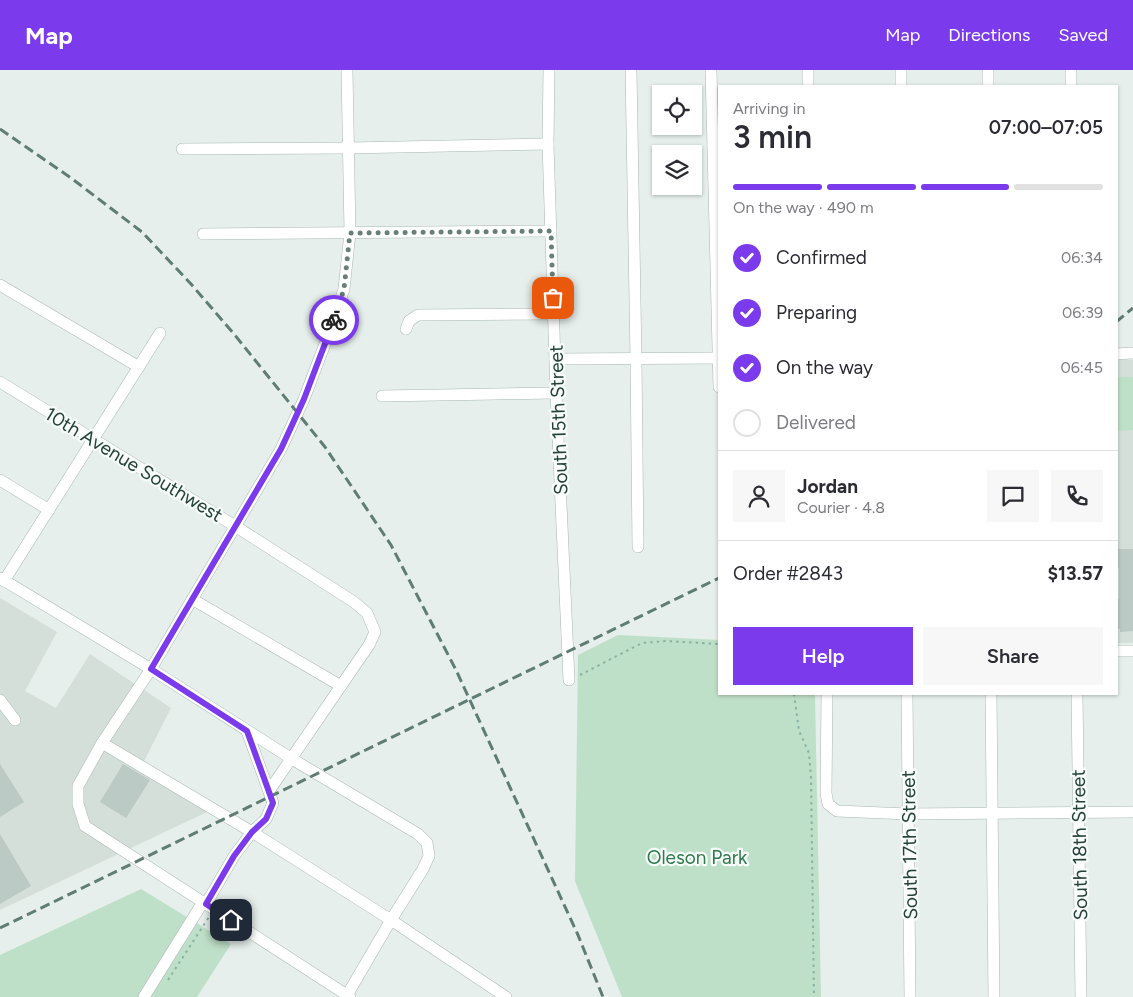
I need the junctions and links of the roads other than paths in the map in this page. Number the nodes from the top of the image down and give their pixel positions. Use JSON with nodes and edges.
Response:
{"nodes":[{"id":1,"x":347,"y":70,"type":"edge"},
{"id":2,"x":549,"y":70,"type":"edge"},
{"id":3,"x":631,"y":70,"type":"edge"},
{"id":4,"x":711,"y":70,"type":"edge"},
{"id":5,"x":808,"y":70,"type":"edge"},
{"id":6,"x":901,"y":70,"type":"edge"},
{"id":7,"x":988,"y":70,"type":"edge"},
{"id":8,"x":1070,"y":70,"type":"edge"},
{"id":9,"x":808,"y":85,"type":"edge"},
{"id":10,"x":901,"y":85,"type":"edge"},
{"id":11,"x":988,"y":85,"type":"edge"},
{"id":12,"x":1071,"y":85,"type":"edge"},
{"id":13,"x":548,"y":144,"type":"junction"},
{"id":14,"x":348,"y":148,"type":"junction"},
{"id":15,"x":182,"y":149,"type":"dead end"},
{"id":16,"x":551,"y":231,"type":"junction"},
{"id":17,"x":350,"y":233,"type":"junction"},
{"id":18,"x":203,"y":234,"type":"dead end"},
{"id":19,"x":0,"y":285,"type":"edge"},
{"id":20,"x":554,"y":314,"type":"junction"},
{"id":21,"x":406,"y":329,"type":"dead end"},
{"id":22,"x":160,"y":333,"type":"dead end"},
{"id":23,"x":1133,"y":353,"type":"edge"},
{"id":24,"x":1118,"y":354,"type":"edge"},
{"id":25,"x":718,"y":358,"type":"edge"},
{"id":26,"x":636,"y":359,"type":"junction"},
{"id":27,"x":555,"y":360,"type":"junction"},
{"id":28,"x":139,"y":367,"type":"junction"},
{"id":29,"x":0,"y":382,"type":"edge"},
{"id":30,"x":556,"y":393,"type":"junction"},
{"id":31,"x":382,"y":396,"type":"dead end"},
{"id":32,"x":93,"y":440,"type":"junction"},
{"id":33,"x":0,"y":480,"type":"edge"},
{"id":34,"x":48,"y":510,"type":"junction"},
{"id":35,"x":235,"y":526,"type":"junction"},
{"id":36,"x":638,"y":547,"type":"dead end"},
{"id":37,"x":2,"y":580,"type":"edge"},
{"id":38,"x":192,"y":599,"type":"junction"},
{"id":39,"x":1118,"y":651,"type":"edge"},
{"id":40,"x":1133,"y":651,"type":"edge"},
{"id":41,"x":151,"y":669,"type":"junction"},
{"id":42,"x":569,"y":680,"type":"road end"},
{"id":43,"x":341,"y":686,"type":"junction"},
{"id":44,"x":826,"y":695,"type":"edge"},
{"id":45,"x":907,"y":695,"type":"edge"},
{"id":46,"x":991,"y":695,"type":"edge"},
{"id":47,"x":1077,"y":695,"type":"edge"},
{"id":48,"x":0,"y":700,"type":"edge"},
{"id":49,"x":15,"y":720,"type":"dead end"},
{"id":50,"x":247,"y":731,"type":"junction"},
{"id":51,"x":102,"y":743,"type":"junction"},
{"id":52,"x":292,"y":759,"type":"junction"},
{"id":53,"x":270,"y":791,"type":"junction"},
{"id":54,"x":1079,"y":812,"type":"junction"},
{"id":55,"x":1133,"y":812,"type":"edge"},
{"id":56,"x":908,"y":814,"type":"junction"},
{"id":57,"x":992,"y":814,"type":"junction"},
{"id":58,"x":252,"y":832,"type":"junction"},
{"id":59,"x":207,"y":905,"type":"junction"},
{"id":60,"x":391,"y":920,"type":"junction"},
{"id":61,"x":348,"y":996,"type":"edge"},
{"id":62,"x":144,"y":997,"type":"edge"},
{"id":63,"x":506,"y":997,"type":"edge"},
{"id":64,"x":910,"y":997,"type":"edge"},
{"id":65,"x":994,"y":997,"type":"edge"},
{"id":66,"x":1080,"y":997,"type":"edge"}],
"edges":[{"from":1,"to":14,"type":"street"},
{"from":2,"to":13,"type":"street","name":"South 15th Street"},
{"from":3,"to":26,"type":"street"},
{"from":4,"to":25,"type":"street"},
{"from":5,"to":9,"type":"street"},
{"from":6,"to":10,"type":"street"},
{"from":7,"to":11,"type":"street"},
{"from":8,"to":12,"type":"street"},
{"from":13,"to":14,"type":"street"},
{"from":13,"to":16,"type":"street","name":"South 15th Street"},
{"from":14,"to":15,"type":"street"},
{"from":14,"to":17,"type":"street"},
{"from":16,"to":17,"type":"street"},
{"from":16,"to":20,"type":"street","name":"South 15th Street"},
{"from":17,"to":18,"type":"street"},
{"from":17,"to":35,"type":"street"},
{"from":19,"to":28,"type":"street"},
{"from":20,"to":21,"type":"street"},
{"from":20,"to":27,"type":"street","name":"South 15th Street"},
{"from":22,"to":28,"type":"street"},
{"from":23,"to":24,"type":"street"},
{"from":25,"to":26,"type":"street"},
{"from":26,"to":27,"type":"street"},
{"from":26,"to":36,"type":"street"},
{"from":27,"to":30,"type":"street","name":"South 15th Street"},
{"from":28,"to":32,"type":"street"},
{"from":29,"to":32,"type":"street","name":"10th Avenue Southwest"},
{"from":30,"to":31,"type":"street"},
{"from":30,"to":42,"type":"street","name":"South 15th Street"},
{"from":32,"to":34,"type":"street"},
{"from":32,"to":35,"type":"street","name":"10th Avenue Southwest"},
{"from":33,"to":34,"type":"street"},
{"from":34,"to":37,"type":"street"},
{"from":35,"to":38,"type":"street"},
{"from":35,"to":43,"type":"street","name":"10th Avenue Southwest"},
{"from":37,"to":41,"type":"street"},
{"from":38,"to":41,"type":"street"},
{"from":38,"to":43,"type":"street"},
{"from":39,"to":40,"type":"street"},
{"from":41,"to":50,"type":"street"},
{"from":41,"to":51,"type":"street"},
{"from":43,"to":52,"type":"street"},
{"from":44,"to":56,"type":"street"},
{"from":45,"to":56,"type":"street","name":"South 17th Street"},
{"from":46,"to":57,"type":"street"},
{"from":47,"to":54,"type":"street","name":"South 18th Street"},
{"from":48,"to":49,"type":"street"},
{"from":50,"to":52,"type":"street"},
{"from":50,"to":53,"type":"street"},
{"from":51,"to":58,"type":"street"},
{"from":51,"to":59,"type":"street"},
{"from":52,"to":53,"type":"street"},
{"from":52,"to":60,"type":"street"},
{"from":53,"to":58,"type":"street"},
{"from":54,"to":55,"type":"street"},
{"from":54,"to":57,"type":"street"},
{"from":54,"to":66,"type":"street","name":"South 18th Street"},
{"from":56,"to":57,"type":"street"},
{"from":56,"to":64,"type":"street","name":"South 17th Street"},
{"from":57,"to":65,"type":"street"},
{"from":58,"to":59,"type":"street"},
{"from":58,"to":60,"type":"street"},
{"from":59,"to":61,"type":"street"},
{"from":59,"to":62,"type":"street"},
{"from":60,"to":61,"type":"street"},
{"from":60,"to":63,"type":"street"}]}
